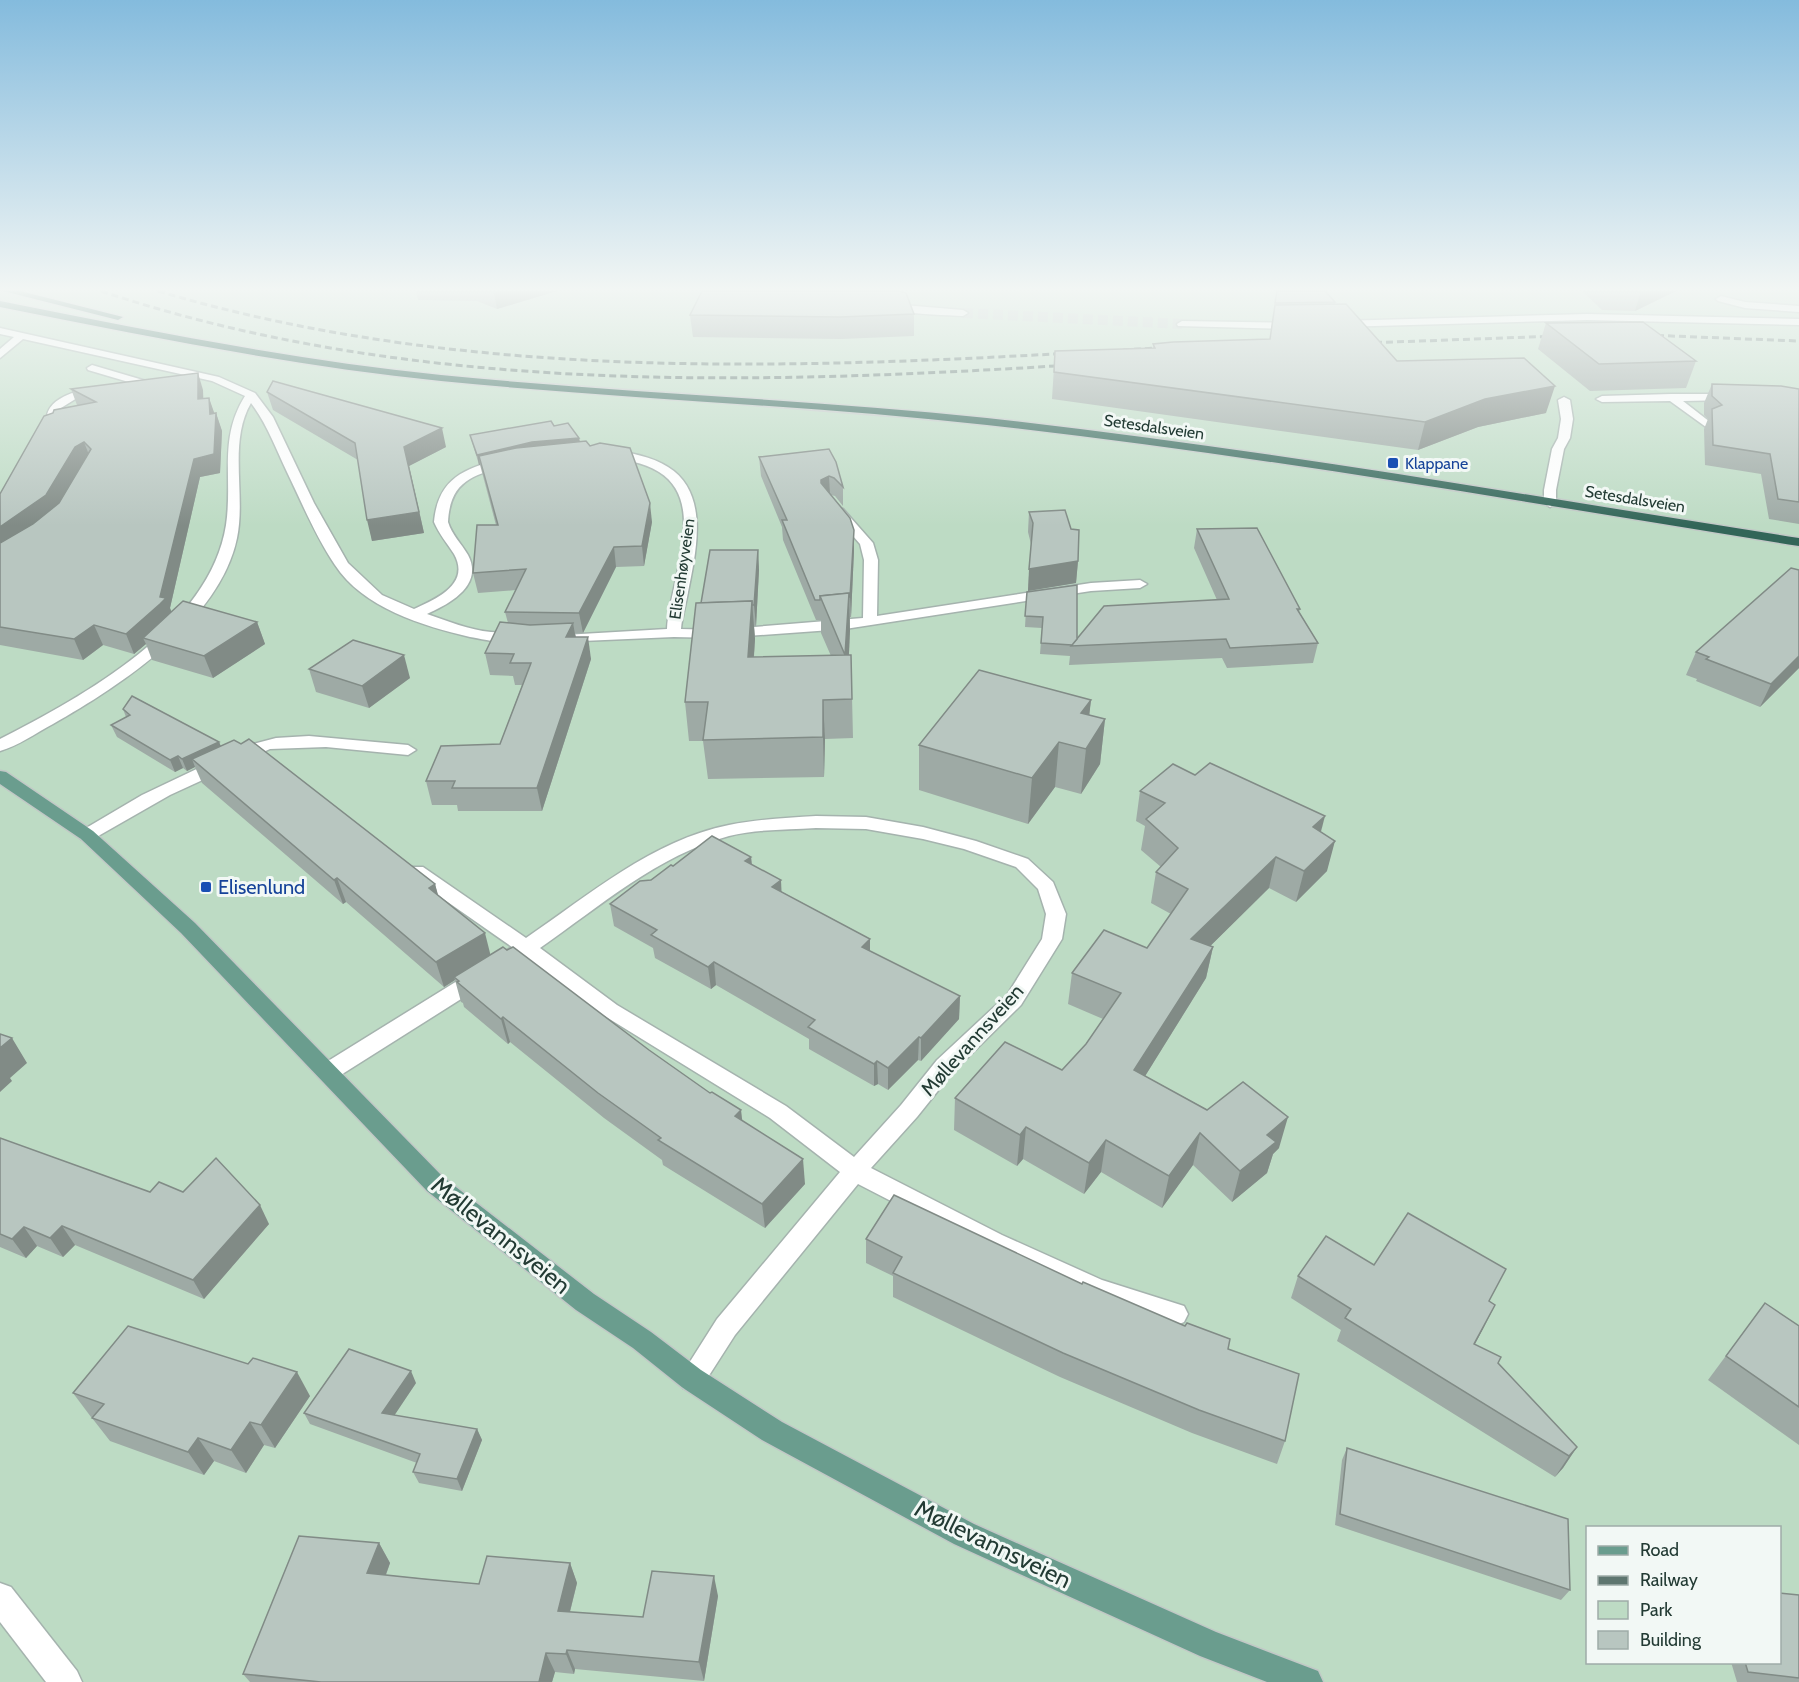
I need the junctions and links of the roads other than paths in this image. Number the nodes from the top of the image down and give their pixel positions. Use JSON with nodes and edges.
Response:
{"nodes":[{"id":1,"x":97,"y":369,"type":"edge"},
{"id":2,"x":169,"y":369,"type":"edge"},
{"id":3,"x":370,"y":369,"type":"edge"},
{"id":4,"x":228,"y":383,"type":"junction"},
{"id":5,"x":183,"y":384,"type":"edge"},
{"id":6,"x":251,"y":395,"type":"junction"},
{"id":7,"x":1671,"y":397,"type":"junction"},
{"id":8,"x":1747,"y":398,"type":"edge"},
{"id":9,"x":1602,"y":399,"type":"dead end"},
{"id":10,"x":1564,"y":400,"type":"dead end"},
{"id":11,"x":1706,"y":424,"type":"dead end"},
{"id":12,"x":53,"y":429,"type":"edge"},
{"id":13,"x":593,"y":453,"type":"edge"},
{"id":14,"x":513,"y":460,"type":"edge"},
{"id":15,"x":829,"y":501,"type":"edge"},
{"id":16,"x":1550,"y":503,"type":"junction"},
{"id":17,"x":1799,"y":542,"type":"edge"},
{"id":18,"x":1140,"y":584,"type":"dead end"},
{"id":19,"x":414,"y":614,"type":"junction"},
{"id":20,"x":870,"y":620,"type":"junction"},
{"id":21,"x":674,"y":633,"type":"junction"},
{"id":22,"x":525,"y":639,"type":"edge"},
{"id":23,"x":547,"y":639,"type":"edge"},
{"id":24,"x":0,"y":746,"type":"edge"},
{"id":25,"x":408,"y":750,"type":"dead end"},
{"id":26,"x":0,"y":776,"type":"edge"},
{"id":27,"x":87,"y":835,"type":"junction"},
{"id":28,"x":400,"y":859,"type":"edge"},
{"id":29,"x":525,"y":947,"type":"junction"},
{"id":30,"x":328,"y":1072,"type":"junction"},
{"id":31,"x":855,"y":1171,"type":"junction"},
{"id":32,"x":1175,"y":1314,"type":"dead end"},
{"id":33,"x":692,"y":1379,"type":"junction"},
{"id":34,"x":0,"y":1599,"type":"edge"},
{"id":35,"x":66,"y":1682,"type":"edge"},
{"id":36,"x":1307,"y":1682,"type":"edge"}],
"edges":[{"from":1,"to":12,"type":"street"},
{"from":2,"to":4,"type":"street"},
{"from":3,"to":16,"type":"highway","name":"Setesdalsveien"},
{"from":4,"to":5,"type":"street"},
{"from":4,"to":6,"type":"street"},
{"from":6,"to":19,"type":"street"},
{"from":6,"to":24,"type":"street"},
{"from":7,"to":8,"type":"street"},
{"from":7,"to":9,"type":"street"},
{"from":7,"to":11,"type":"street"},
{"from":10,"to":16,"type":"street"},
{"from":13,"to":21,"type":"street","name":"Elisenhøyveien"},
{"from":14,"to":19,"type":"street"},
{"from":15,"to":20,"type":"street"},
{"from":16,"to":17,"type":"highway","name":"Setesdalsveien"},
{"from":18,"to":20,"type":"street","name":"Elisenhøyveien"},
{"from":19,"to":22,"type":"street"},
{"from":20,"to":21,"type":"street","name":"Elisenhøyveien"},
{"from":21,"to":23,"type":"street","name":"Elisenhøyveien"},
{"from":25,"to":27,"type":"street"},
{"from":26,"to":27,"type":"main road","name":"Møllevannsveien"},
{"from":27,"to":30,"type":"main road","name":"Møllevannsveien"},
{"from":28,"to":29,"type":"street"},
{"from":29,"to":30,"type":"street","name":"Møllevannsveien"},
{"from":29,"to":31,"type":"street"},
{"from":29,"to":31,"type":"street","name":"Møllevannsveien"},
{"from":30,"to":33,"type":"main road","name":"Møllevannsveien"},
{"from":31,"to":32,"type":"street"},
{"from":31,"to":33,"type":"street","name":"Møllevannsveien"},
{"from":33,"to":36,"type":"main road","name":"Møllevannsveien"},
{"from":34,"to":35,"type":"street"}]}
